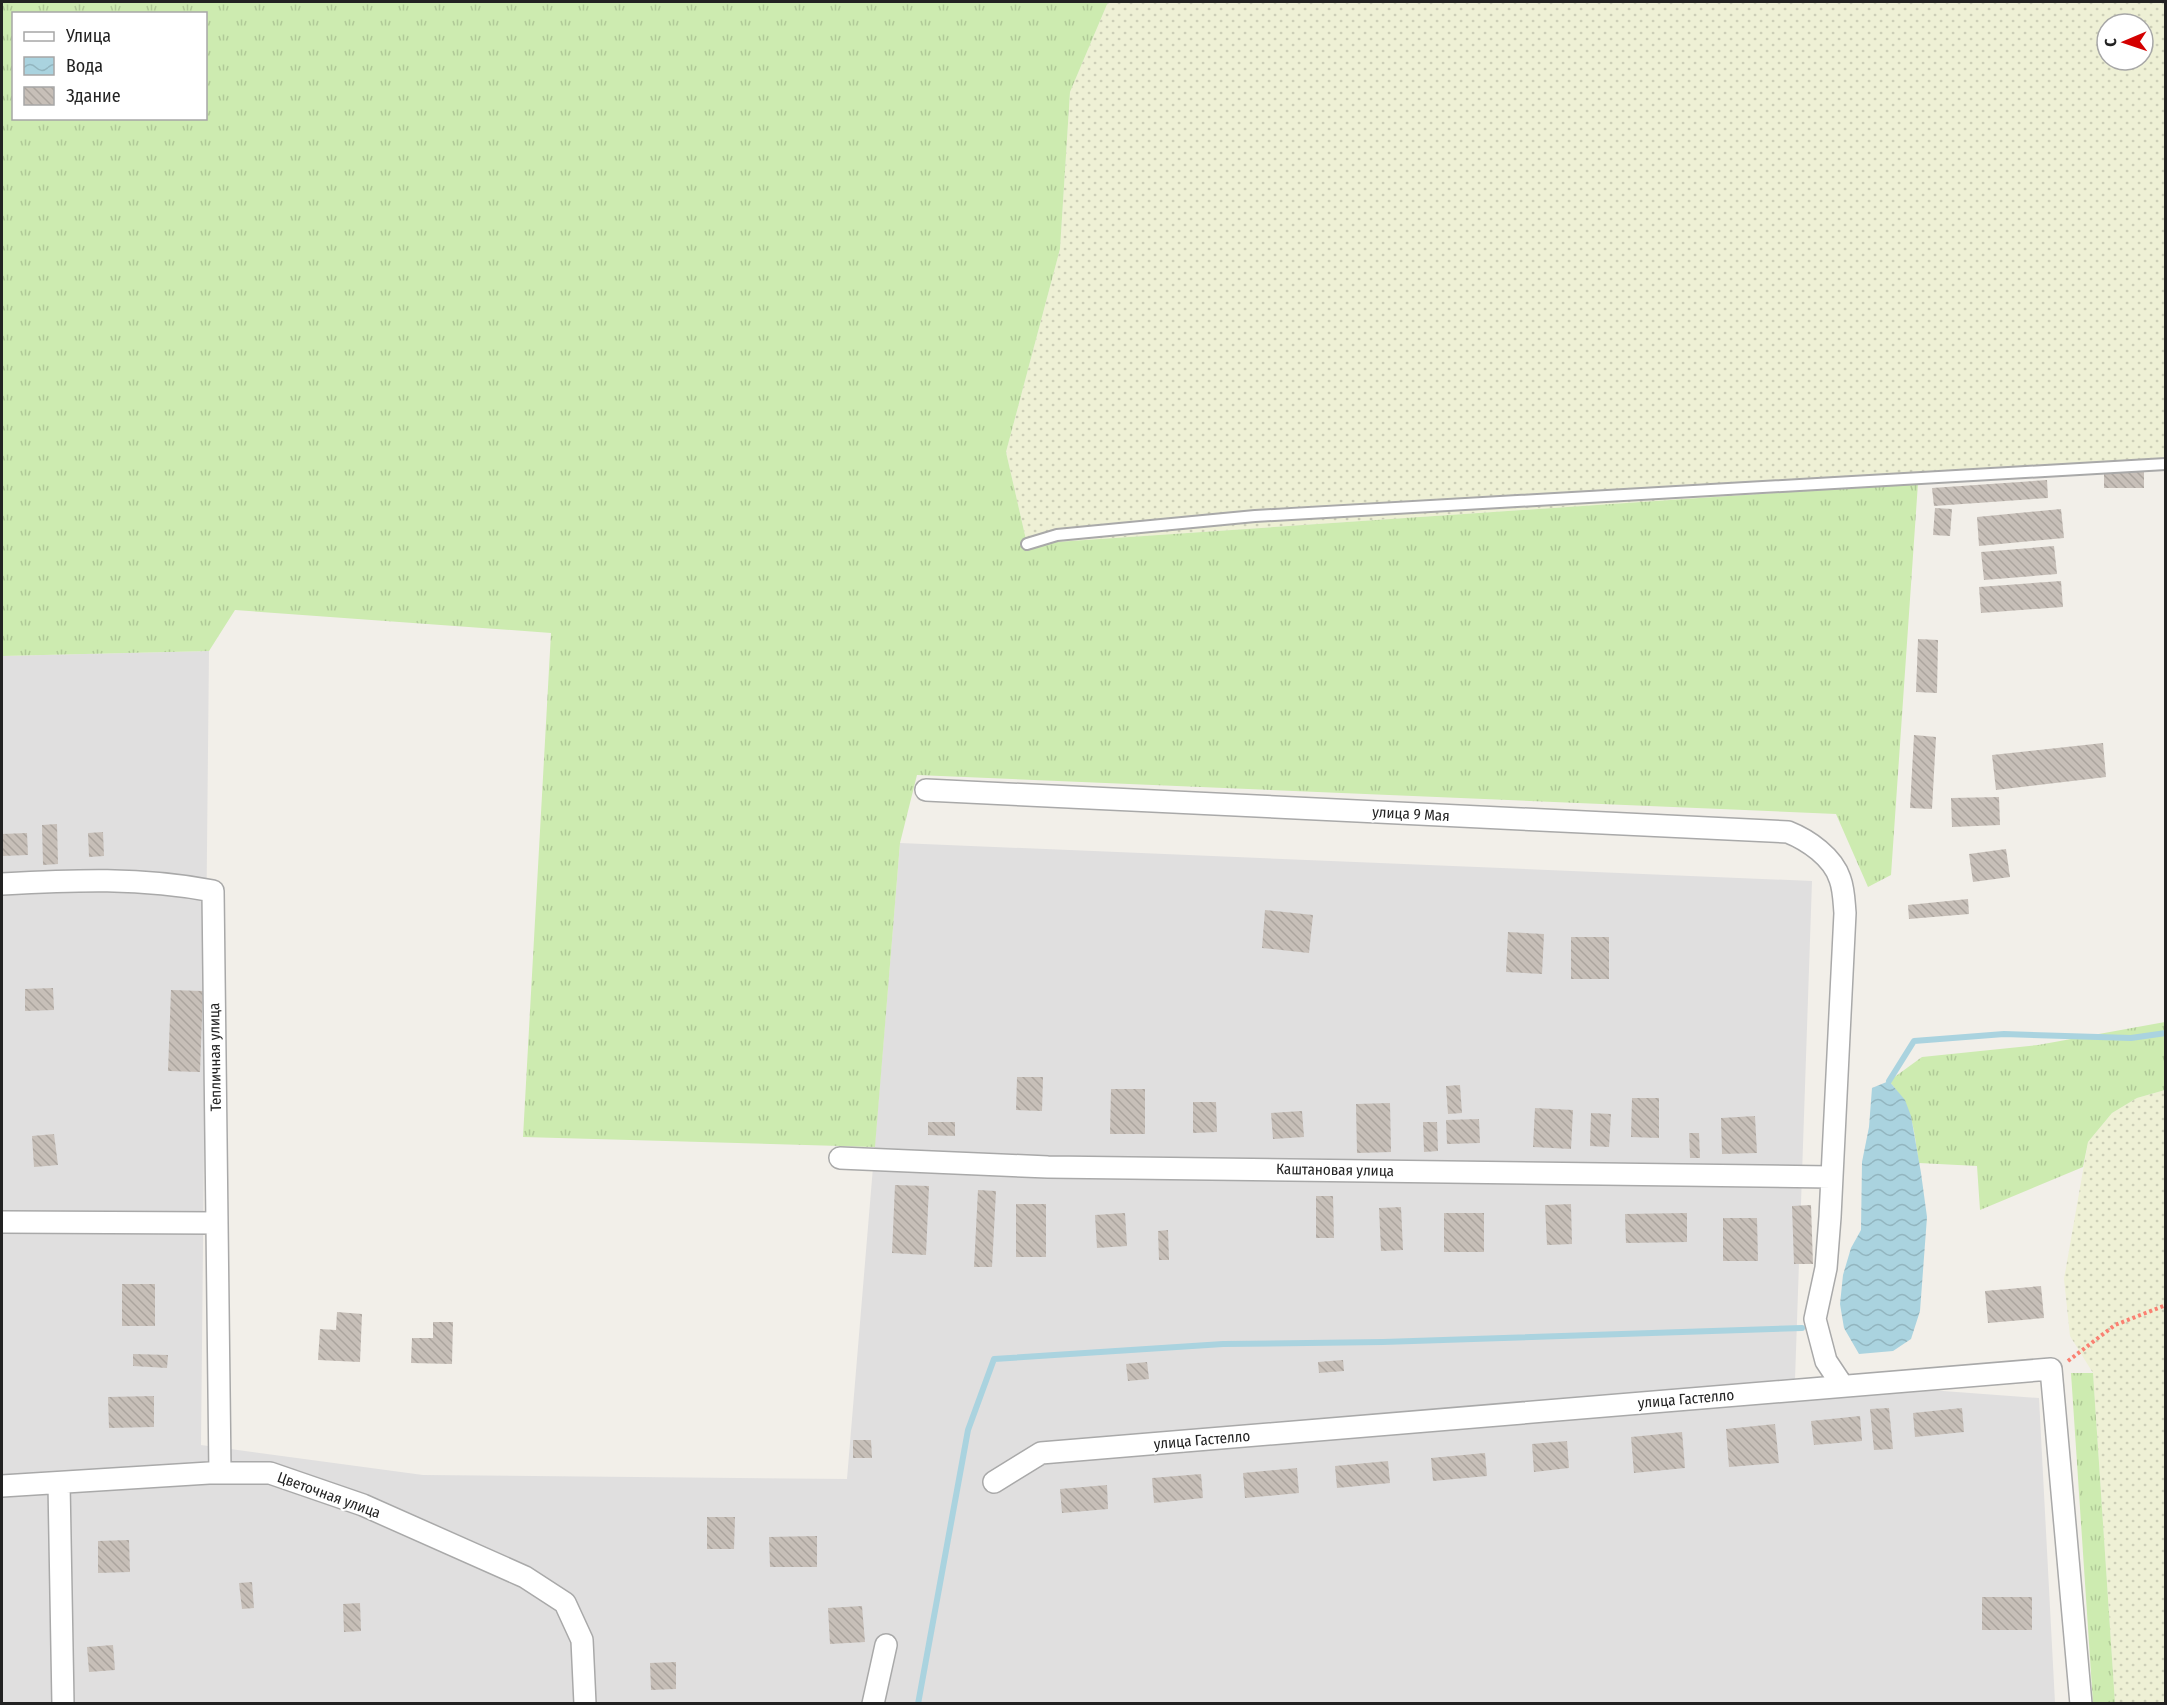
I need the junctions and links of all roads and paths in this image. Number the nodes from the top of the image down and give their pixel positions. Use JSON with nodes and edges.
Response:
{"nodes":[{"id":1,"x":2166,"y":464,"type":"edge"},
{"id":2,"x":1027,"y":544,"type":"dead end"},
{"id":3,"x":926,"y":790,"type":"dead end"},
{"id":4,"x":2,"y":884,"type":"edge"},
{"id":5,"x":840,"y":1158,"type":"dead end"},
{"id":6,"x":1831,"y":1178,"type":"junction"},
{"id":7,"x":2,"y":1222,"type":"edge"},
{"id":8,"x":217,"y":1223,"type":"junction"},
{"id":9,"x":2166,"y":1305,"type":"edge"},
{"id":10,"x":2051,"y":1369,"type":"junction"},
{"id":11,"x":1842,"y":1385,"type":"junction"},
{"id":12,"x":220,"y":1473,"type":"junction"},
{"id":13,"x":59,"y":1482,"type":"junction"},
{"id":14,"x":994,"y":1482,"type":"dead end"},
{"id":15,"x":2,"y":1486,"type":"edge"},
{"id":16,"x":886,"y":1645,"type":"dead end"},
{"id":17,"x":63,"y":1704,"type":"edge"},
{"id":18,"x":585,"y":1704,"type":"edge"},
{"id":19,"x":873,"y":1704,"type":"edge"},
{"id":20,"x":2081,"y":1704,"type":"edge"}],
"edges":[{"from":1,"to":2,"type":"lane"},
{"from":3,"to":6,"type":"street","name":"улица 9 Мая"},
{"from":4,"to":8,"type":"street","name":"Тепличная улица"},
{"from":5,"to":6,"type":"street","name":"Каштановая улица"},
{"from":6,"to":11,"type":"street","name":"улица 9 Мая"},
{"from":7,"to":8,"type":"street"},
{"from":8,"to":12,"type":"street","name":"Тепличная улица"},
{"from":9,"to":10,"type":"path"},
{"from":10,"to":11,"type":"street","name":"улица Гастелло"},
{"from":10,"to":20,"type":"street"},
{"from":11,"to":14,"type":"street","name":"улица Гастелло"},
{"from":12,"to":13,"type":"street","name":"Цветочная улица"},
{"from":12,"to":18,"type":"street","name":"Цветочная улица"},
{"from":13,"to":15,"type":"street","name":"Цветочная улица"},
{"from":13,"to":17,"type":"street"},
{"from":16,"to":19,"type":"street"}]}
